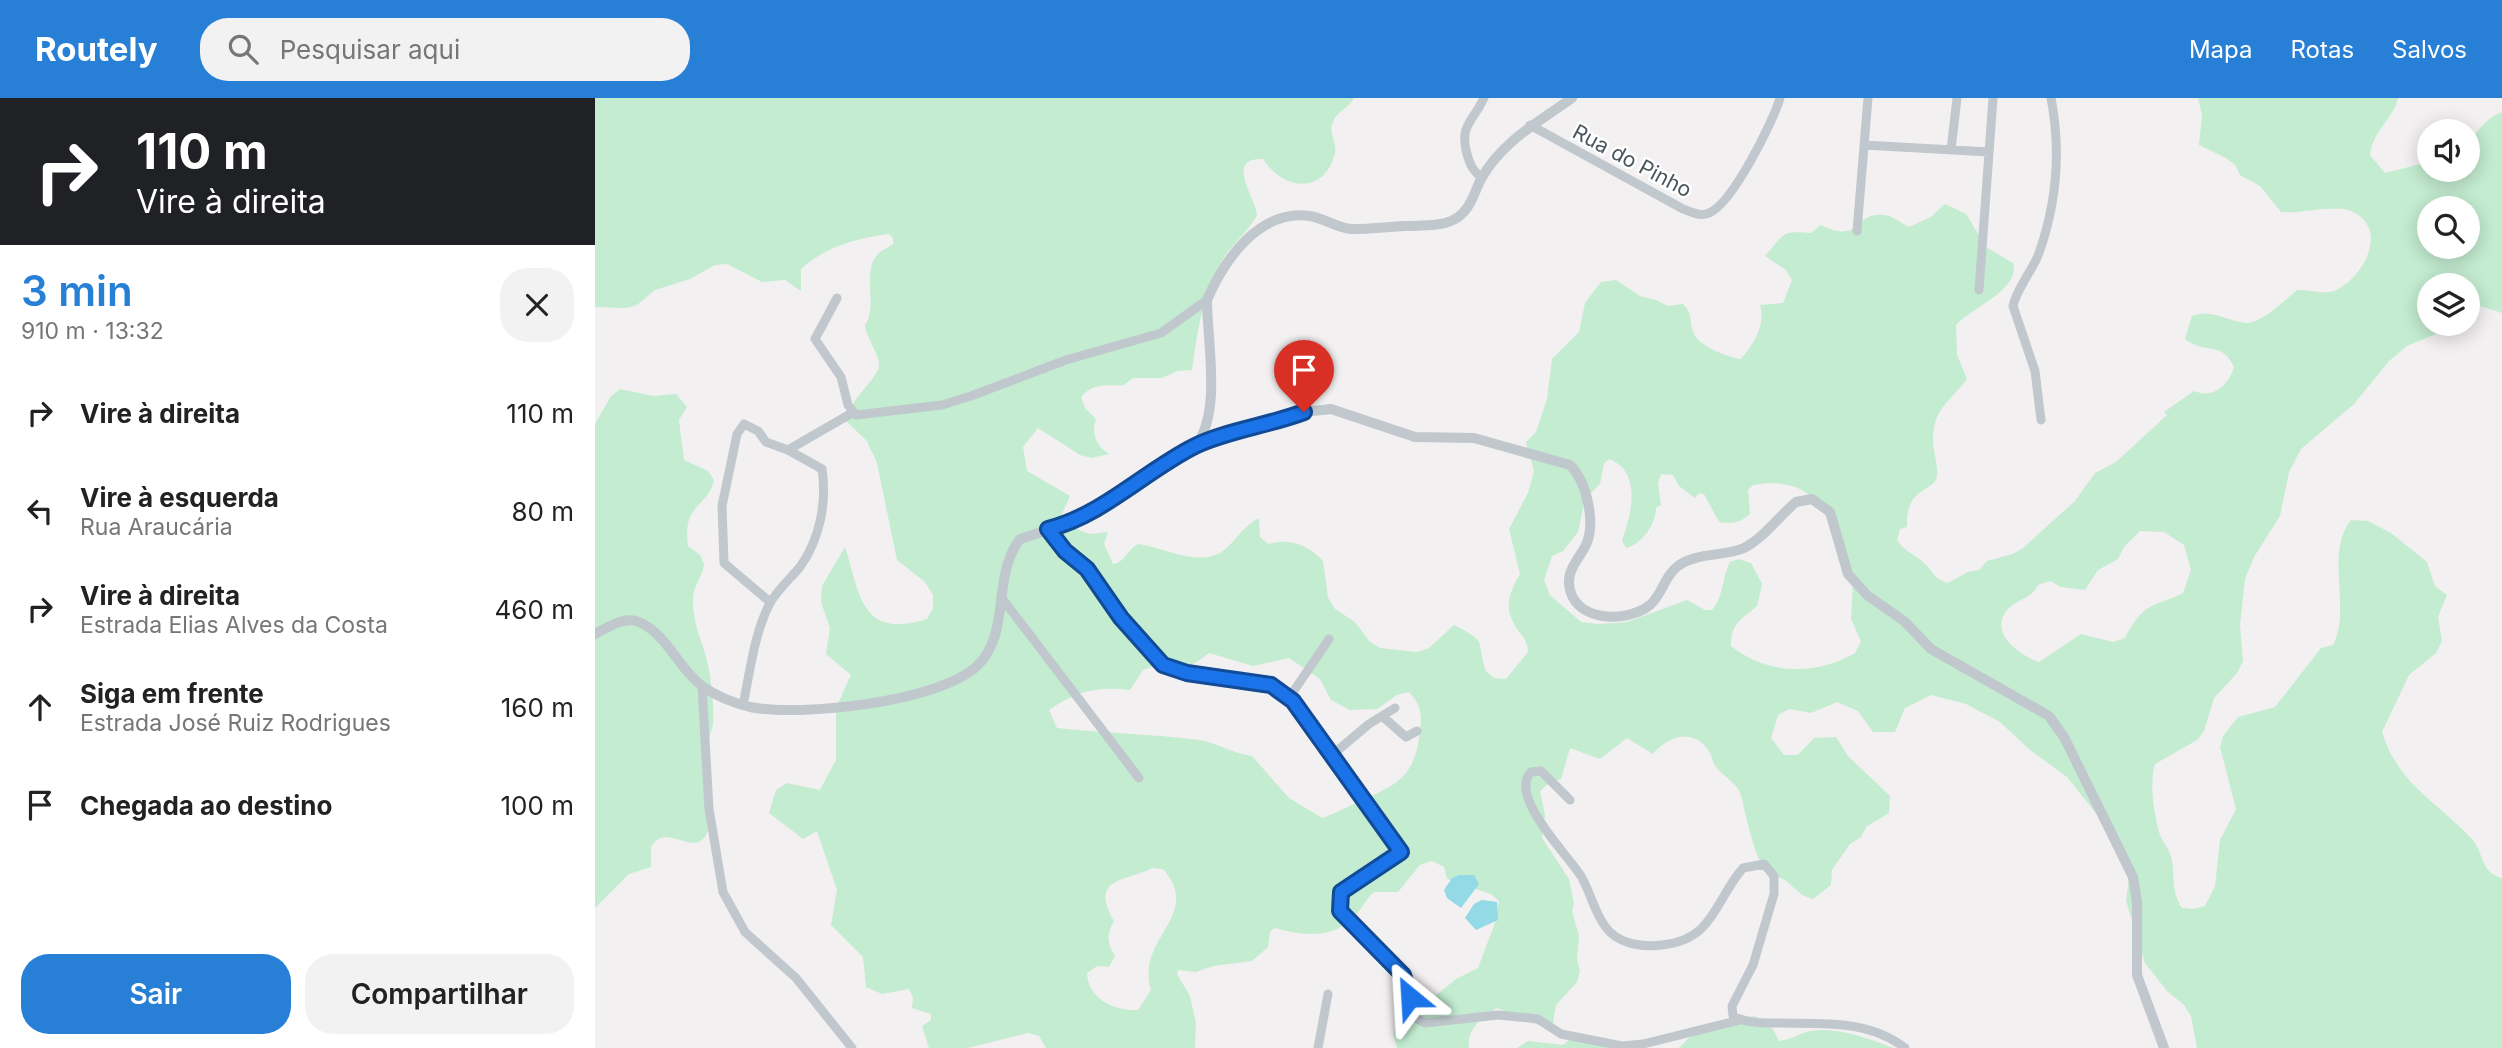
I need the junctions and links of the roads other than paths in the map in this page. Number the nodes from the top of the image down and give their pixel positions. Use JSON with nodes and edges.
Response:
{"nodes":[{"id":1,"x":1484,"y":98,"type":"edge"},
{"id":2,"x":1572,"y":98,"type":"edge"},
{"id":3,"x":1780,"y":98,"type":"edge"},
{"id":4,"x":1868,"y":98,"type":"edge"},
{"id":5,"x":1957,"y":98,"type":"edge"},
{"id":6,"x":1993,"y":98,"type":"edge"},
{"id":7,"x":2051,"y":98,"type":"edge"},
{"id":8,"x":1530,"y":125,"type":"junction"},
{"id":9,"x":1864,"y":145,"type":"junction"},
{"id":10,"x":1951,"y":150,"type":"junction"},
{"id":11,"x":1989,"y":152,"type":"junction"},
{"id":12,"x":1482,"y":178,"type":"junction"},
{"id":13,"x":1857,"y":232,"type":"dead end"},
{"id":14,"x":1979,"y":290,"type":"dead end"},
{"id":15,"x":837,"y":298,"type":"dead end"},
{"id":16,"x":1207,"y":300,"type":"junction"},
{"id":17,"x":852,"y":413,"type":"junction"},
{"id":18,"x":2041,"y":420,"type":"dead end"},
{"id":19,"x":1196,"y":446,"type":"junction"},
{"id":20,"x":788,"y":450,"type":"junction"},
{"id":21,"x":1048,"y":529,"type":"junction"},
{"id":22,"x":1001,"y":597,"type":"junction"},
{"id":23,"x":770,"y":602,"type":"junction"},
{"id":24,"x":595,"y":634,"type":"edge"},
{"id":25,"x":1328,"y":639,"type":"dead end"},
{"id":26,"x":702,"y":686,"type":"junction"},
{"id":27,"x":1289,"y":698,"type":"junction"},
{"id":28,"x":743,"y":705,"type":"junction"},
{"id":29,"x":1395,"y":708,"type":"dead end"},
{"id":30,"x":1382,"y":716,"type":"junction"},
{"id":31,"x":1417,"y":731,"type":"dead end"},
{"id":32,"x":1331,"y":756,"type":"junction"},
{"id":33,"x":1139,"y":778,"type":"dead end"},
{"id":34,"x":1570,"y":800,"type":"dead end"},
{"id":35,"x":1328,"y":994,"type":"dead end"},
{"id":36,"x":1740,"y":1020,"type":"junction"},
{"id":37,"x":852,"y":1048,"type":"edge"},
{"id":38,"x":1318,"y":1048,"type":"edge"},
{"id":39,"x":1905,"y":1048,"type":"edge"},
{"id":40,"x":2164,"y":1048,"type":"edge"}],
"edges":[{"from":1,"to":12,"type":"street"},
{"from":2,"to":8,"type":"street"},
{"from":3,"to":8,"type":"street","name":"Rua do Pinho"},
{"from":4,"to":9,"type":"street"},
{"from":5,"to":10,"type":"street"},
{"from":6,"to":11,"type":"street"},
{"from":7,"to":18,"type":"street"},
{"from":8,"to":12,"type":"street"},
{"from":9,"to":10,"type":"street"},
{"from":9,"to":13,"type":"street"},
{"from":10,"to":11,"type":"street"},
{"from":11,"to":14,"type":"street"},
{"from":12,"to":16,"type":"street"},
{"from":15,"to":17,"type":"street"},
{"from":16,"to":17,"type":"street"},
{"from":16,"to":19,"type":"street"},
{"from":17,"to":20,"type":"street"},
{"from":19,"to":21,"type":"street"},
{"from":19,"to":40,"type":"street"},
{"from":20,"to":23,"type":"street"},
{"from":20,"to":23,"type":"street"},
{"from":21,"to":22,"type":"street"},
{"from":21,"to":27,"type":"street"},
{"from":22,"to":28,"type":"street"},
{"from":22,"to":33,"type":"street"},
{"from":23,"to":28,"type":"street"},
{"from":24,"to":26,"type":"street"},
{"from":25,"to":27,"type":"street"},
{"from":26,"to":28,"type":"street"},
{"from":26,"to":37,"type":"street"},
{"from":27,"to":32,"type":"street"},
{"from":29,"to":30,"type":"street"},
{"from":30,"to":31,"type":"street"},
{"from":30,"to":32,"type":"street"},
{"from":32,"to":36,"type":"street"},
{"from":34,"to":36,"type":"street"},
{"from":35,"to":38,"type":"street"},
{"from":36,"to":39,"type":"street"}]}
